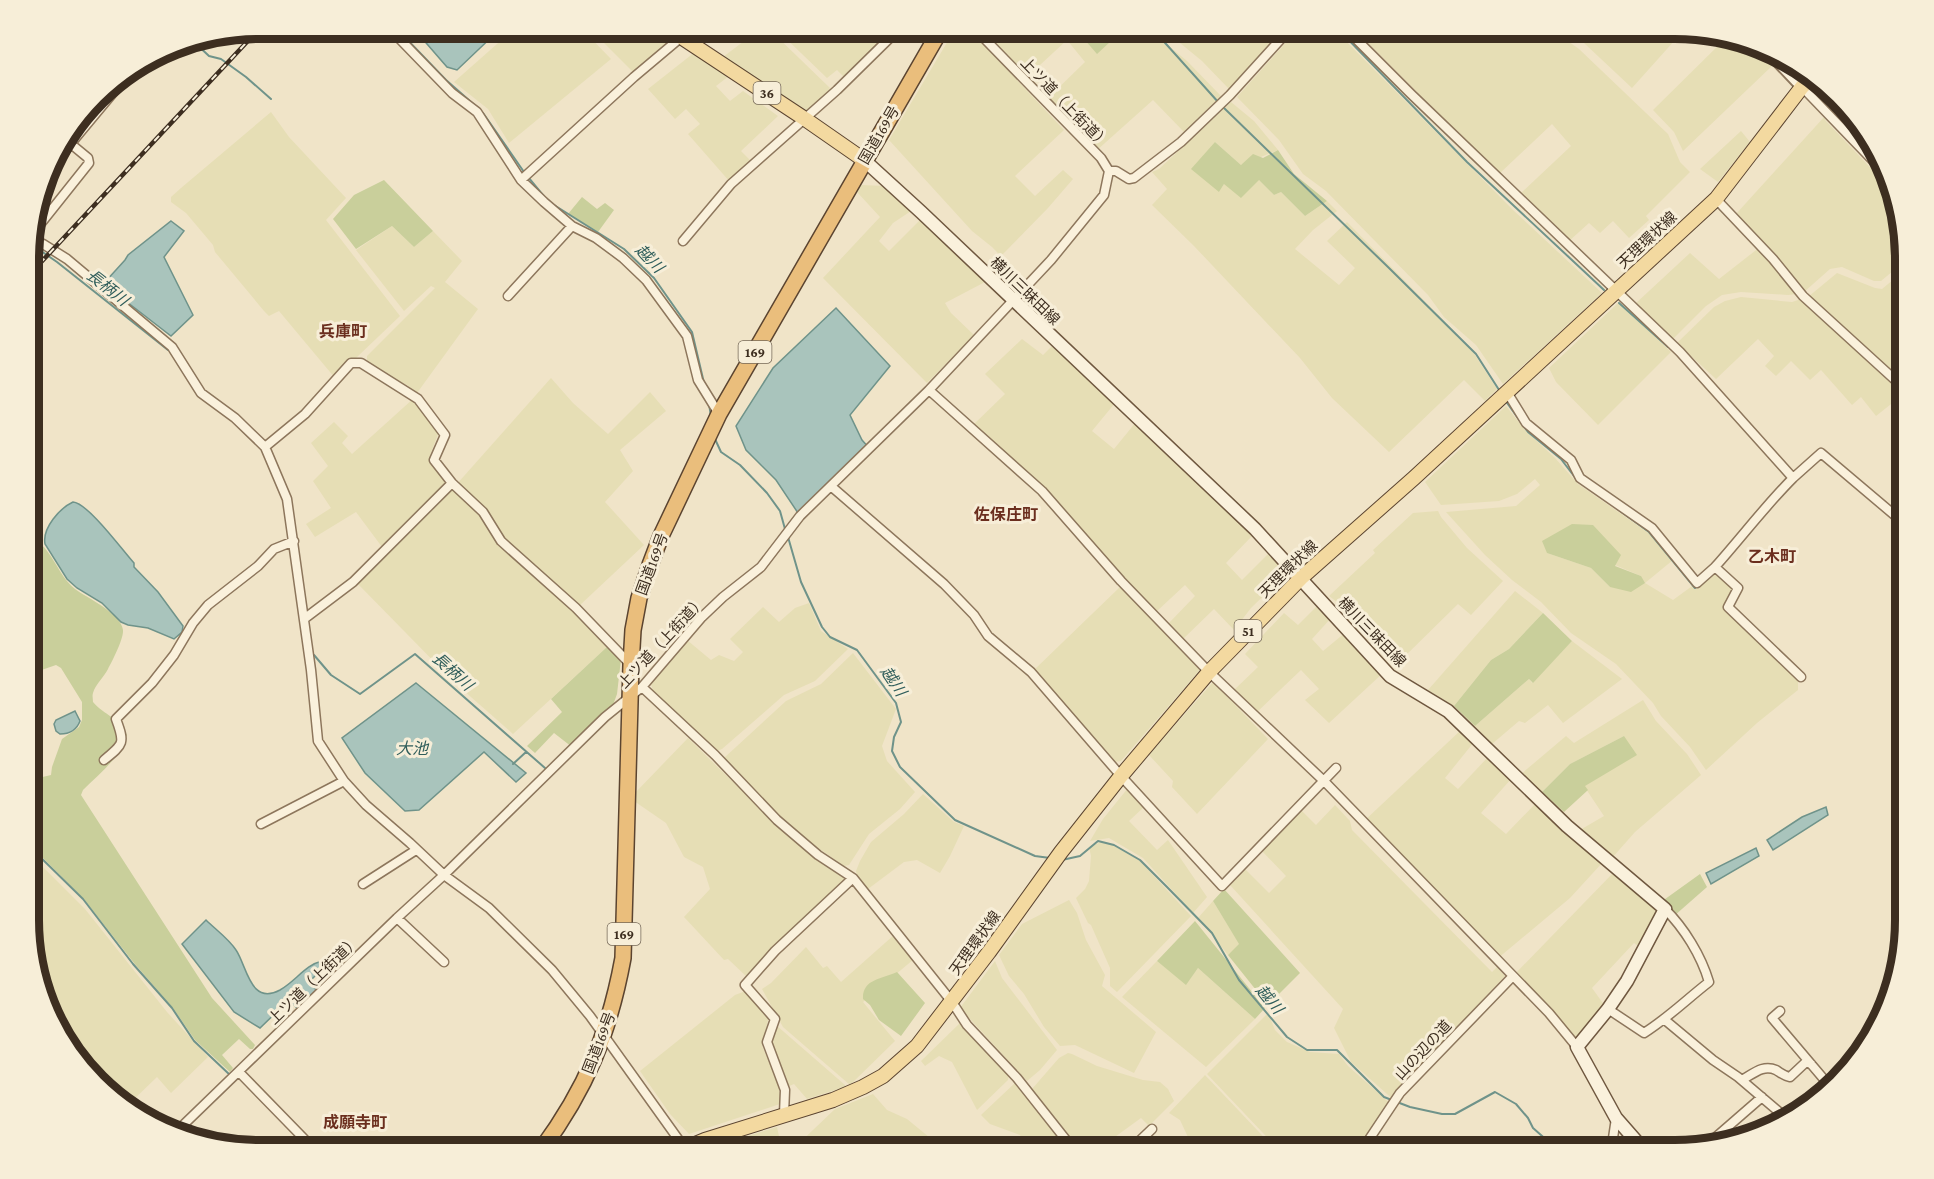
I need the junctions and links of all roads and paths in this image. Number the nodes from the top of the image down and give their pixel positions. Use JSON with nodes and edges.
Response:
{"nodes":[{"id":1,"x":400,"y":39,"type":"edge"},
{"id":2,"x":671,"y":39,"type":"edge"},
{"id":3,"x":691,"y":39,"type":"edge"},
{"id":4,"x":888,"y":39,"type":"edge"},
{"id":5,"x":935,"y":39,"type":"edge"},
{"id":6,"x":986,"y":39,"type":"edge"},
{"id":7,"x":1280,"y":39,"type":"edge"},
{"id":8,"x":1357,"y":39,"type":"edge"},
{"id":9,"x":1806,"y":83,"type":"edge"},
{"id":10,"x":1811,"y":87,"type":"edge"},
{"id":11,"x":109,"y":98,"type":"edge"},
{"id":12,"x":805,"y":118,"type":"junction"},
{"id":13,"x":74,"y":140,"type":"edge"},
{"id":14,"x":71,"y":144,"type":"edge"},
{"id":15,"x":1866,"y":151,"type":"edge"},
{"id":16,"x":864,"y":160,"type":"junction"},
{"id":17,"x":1109,"y":171,"type":"junction"},
{"id":18,"x":521,"y":180,"type":"junction"},
{"id":19,"x":1716,"y":199,"type":"junction"},
{"id":20,"x":42,"y":223,"type":"edge"},
{"id":21,"x":572,"y":226,"type":"junction"},
{"id":22,"x":683,"y":241,"type":"dead end"},
{"id":23,"x":39,"y":242,"type":"edge"},
{"id":24,"x":1616,"y":291,"type":"junction"},
{"id":25,"x":508,"y":296,"type":"dead end"},
{"id":26,"x":1014,"y":302,"type":"junction"},
{"id":27,"x":1895,"y":380,"type":"edge"},
{"id":28,"x":929,"y":390,"type":"junction"},
{"id":29,"x":1507,"y":392,"type":"junction"},
{"id":30,"x":719,"y":414,"type":"junction"},
{"id":31,"x":265,"y":447,"type":"junction"},
{"id":32,"x":1793,"y":478,"type":"junction"},
{"id":33,"x":452,"y":483,"type":"junction"},
{"id":34,"x":832,"y":487,"type":"junction"},
{"id":35,"x":1895,"y":514,"type":"edge"},
{"id":36,"x":294,"y":541,"type":"junction"},
{"id":37,"x":1715,"y":567,"type":"junction"},
{"id":38,"x":1301,"y":578,"type":"junction"},
{"id":39,"x":304,"y":619,"type":"junction"},
{"id":40,"x":631,"y":665,"type":"junction"},
{"id":41,"x":1209,"y":672,"type":"junction"},
{"id":42,"x":1801,"y":677,"type":"dead end"},
{"id":43,"x":642,"y":687,"type":"junction"},
{"id":44,"x":630,"y":698,"type":"junction"},
{"id":45,"x":104,"y":760,"type":"dead end"},
{"id":46,"x":1336,"y":768,"type":"dead end"},
{"id":47,"x":1121,"y":776,"type":"junction"},
{"id":48,"x":344,"y":781,"type":"junction"},
{"id":49,"x":1324,"y":782,"type":"junction"},
{"id":50,"x":261,"y":824,"type":"dead end"},
{"id":51,"x":416,"y":850,"type":"junction"},
{"id":52,"x":444,"y":875,"type":"junction"},
{"id":53,"x":853,"y":878,"type":"junction"},
{"id":54,"x":363,"y":884,"type":"dead end"},
{"id":55,"x":1665,"y":909,"type":"junction"},
{"id":56,"x":397,"y":918,"type":"junction"},
{"id":57,"x":444,"y":962,"type":"dead end"},
{"id":58,"x":1512,"y":977,"type":"junction"},
{"id":59,"x":952,"y":1002,"type":"junction"},
{"id":60,"x":1608,"y":1009,"type":"junction"},
{"id":61,"x":1780,"y":1011,"type":"dead end"},
{"id":62,"x":1665,"y":1020,"type":"junction"},
{"id":63,"x":603,"y":1035,"type":"junction"},
{"id":64,"x":1577,"y":1047,"type":"junction"},
{"id":65,"x":1811,"y":1064,"type":"junction"},
{"id":66,"x":239,"y":1072,"type":"junction"},
{"id":67,"x":1742,"y":1080,"type":"junction"},
{"id":68,"x":1825,"y":1081,"type":"edge"},
{"id":69,"x":1761,"y":1097,"type":"junction"},
{"id":70,"x":1780,"y":1113,"type":"edge"},
{"id":71,"x":784,"y":1114,"type":"junction"},
{"id":72,"x":1616,"y":1118,"type":"junction"},
{"id":73,"x":182,"y":1126,"type":"edge"},
{"id":74,"x":1152,"y":1129,"type":"dead end"},
{"id":75,"x":1717,"y":1136,"type":"edge"},
{"id":76,"x":305,"y":1140,"type":"edge"},
{"id":77,"x":548,"y":1140,"type":"edge"},
{"id":78,"x":677,"y":1140,"type":"edge"},
{"id":79,"x":705,"y":1140,"type":"edge"},
{"id":80,"x":1066,"y":1140,"type":"edge"},
{"id":81,"x":1140,"y":1140,"type":"edge"},
{"id":82,"x":1369,"y":1140,"type":"edge"},
{"id":83,"x":1613,"y":1140,"type":"edge"},
{"id":84,"x":1635,"y":1140,"type":"edge"}],
"edges":[{"from":1,"to":18,"type":"street"},
{"from":2,"to":18,"type":"street"},
{"from":3,"to":12,"type":"main road","number":"36"},
{"from":4,"to":12,"type":"street"},
{"from":5,"to":16,"type":"highway","name":"国道169号","number":"169"},
{"from":6,"to":17,"type":"street","name":"上ツ道（上街道）"},
{"from":7,"to":17,"type":"street","name":"上ツ道（上街道）"},
{"from":8,"to":24,"type":"street"},
{"from":9,"to":19,"type":"main road","name":"天理環状線","number":"51"},
{"from":10,"to":15,"type":"street"},
{"from":11,"to":13,"type":"street"},
{"from":12,"to":16,"type":"main road","number":"36"},
{"from":12,"to":22,"type":"street"},
{"from":14,"to":20,"type":"street"},
{"from":16,"to":26,"type":"main road","name":"横川三昧田線"},
{"from":16,"to":30,"type":"highway","name":"国道169号","number":"169"},
{"from":17,"to":26,"type":"street","name":"上ツ道（上街道）"},
{"from":18,"to":21,"type":"street"},
{"from":19,"to":24,"type":"main road","name":"天理環状線","number":"51"},
{"from":19,"to":27,"type":"street"},
{"from":21,"to":25,"type":"street"},
{"from":21,"to":30,"type":"street"},
{"from":23,"to":31,"type":"street"},
{"from":24,"to":29,"type":"main road","name":"天理環状線","number":"51"},
{"from":24,"to":32,"type":"street"},
{"from":26,"to":28,"type":"street","name":"上ツ道（上街道）"},
{"from":26,"to":38,"type":"main road","name":"横川三昧田線"},
{"from":28,"to":34,"type":"street","name":"上ツ道（上街道）"},
{"from":28,"to":41,"type":"street"},
{"from":29,"to":37,"type":"street"},
{"from":29,"to":38,"type":"main road","name":"天理環状線","number":"51"},
{"from":30,"to":40,"type":"highway","name":"国道169号","number":"169"},
{"from":31,"to":33,"type":"street"},
{"from":31,"to":36,"type":"street"},
{"from":32,"to":35,"type":"street"},
{"from":32,"to":37,"type":"street"},
{"from":33,"to":39,"type":"street"},
{"from":33,"to":40,"type":"street"},
{"from":34,"to":43,"type":"street","name":"上ツ道（上街道）"},
{"from":34,"to":47,"type":"street"},
{"from":36,"to":39,"type":"street"},
{"from":36,"to":45,"type":"street"},
{"from":37,"to":42,"type":"street"},
{"from":38,"to":41,"type":"main road","name":"天理環状線","number":"51"},
{"from":38,"to":55,"type":"main road","name":"横川三昧田線"},
{"from":39,"to":48,"type":"street"},
{"from":40,"to":44,"type":"highway","name":"国道169号","number":"169"},
{"from":41,"to":47,"type":"main road","name":"天理環状線","number":"51"},
{"from":41,"to":49,"type":"street"},
{"from":43,"to":44,"type":"street","name":"上ツ道（上街道）"},
{"from":43,"to":53,"type":"street"},
{"from":44,"to":52,"type":"street","name":"上ツ道（上街道）"},
{"from":44,"to":63,"type":"highway","name":"国道169号","number":"169"},
{"from":46,"to":49,"type":"street"},
{"from":47,"to":49,"type":"street"},
{"from":47,"to":59,"type":"main road","name":"天理環状線","number":"51"},
{"from":48,"to":50,"type":"street"},
{"from":48,"to":51,"type":"street"},
{"from":49,"to":58,"type":"street"},
{"from":51,"to":52,"type":"street"},
{"from":51,"to":54,"type":"street"},
{"from":52,"to":56,"type":"street","name":"上ツ道（上街道）"},
{"from":52,"to":63,"type":"street"},
{"from":53,"to":59,"type":"street"},
{"from":53,"to":71,"type":"street"},
{"from":55,"to":60,"type":"main road"},
{"from":55,"to":62,"type":"street"},
{"from":56,"to":57,"type":"street"},
{"from":56,"to":66,"type":"street","name":"上ツ道（上街道）"},
{"from":58,"to":64,"type":"street"},
{"from":58,"to":82,"type":"street","name":"山の辺の道"},
{"from":59,"to":71,"type":"main road","name":"天理環状線","number":"51"},
{"from":59,"to":80,"type":"street"},
{"from":60,"to":62,"type":"street"},
{"from":60,"to":64,"type":"main road"},
{"from":61,"to":65,"type":"street"},
{"from":62,"to":67,"type":"street"},
{"from":63,"to":77,"type":"highway","name":"国道169号","number":"169"},
{"from":63,"to":78,"type":"street"},
{"from":64,"to":72,"type":"main road"},
{"from":65,"to":67,"type":"street"},
{"from":65,"to":68,"type":"street"},
{"from":66,"to":73,"type":"street","name":"上ツ道（上街道）"},
{"from":66,"to":76,"type":"street"},
{"from":67,"to":69,"type":"street"},
{"from":69,"to":70,"type":"street"},
{"from":69,"to":75,"type":"street"},
{"from":71,"to":79,"type":"main road","name":"天理環状線","number":"51"},
{"from":72,"to":83,"type":"street"},
{"from":72,"to":84,"type":"main road"},
{"from":74,"to":81,"type":"street"}]}
